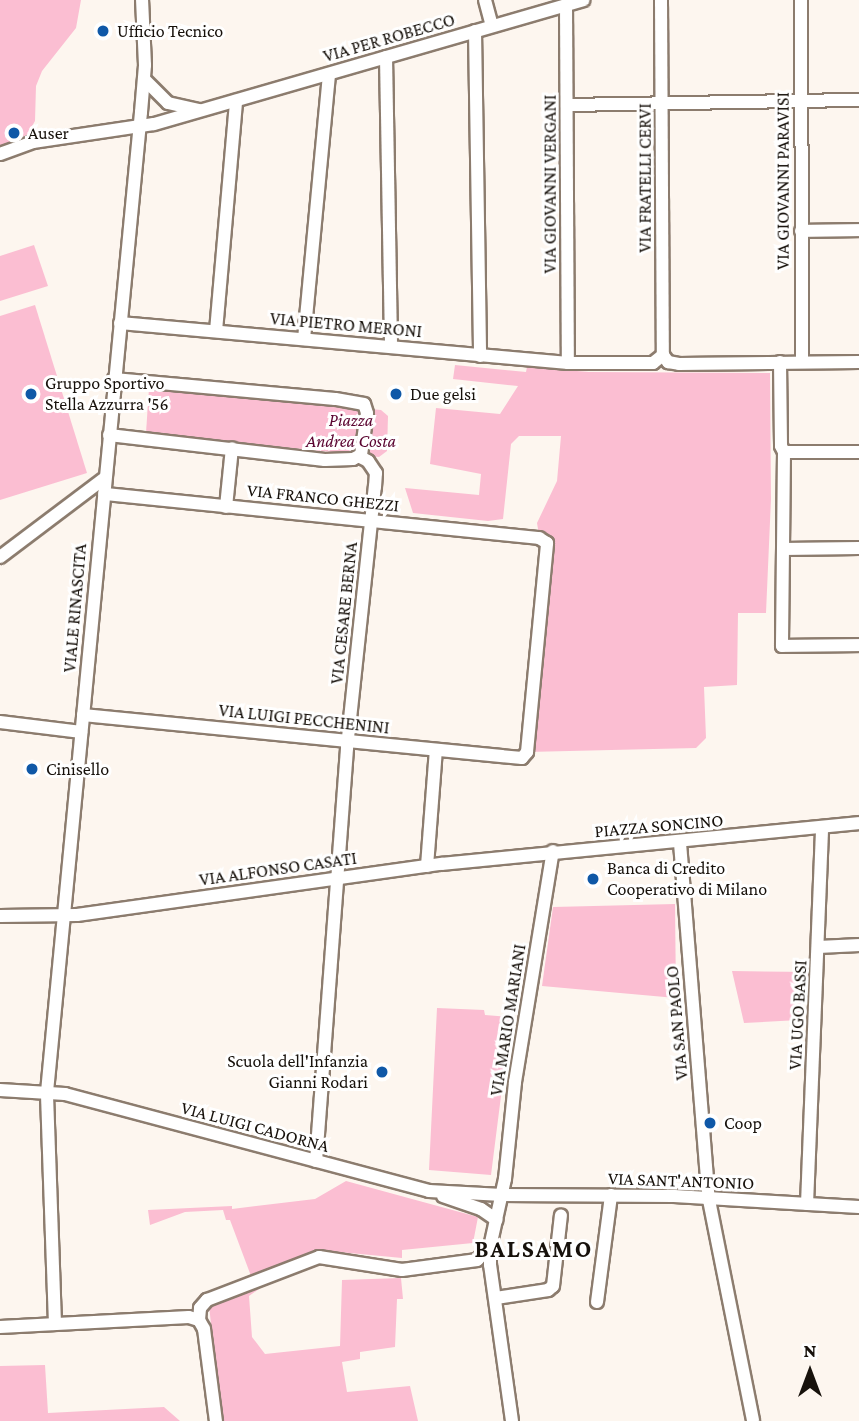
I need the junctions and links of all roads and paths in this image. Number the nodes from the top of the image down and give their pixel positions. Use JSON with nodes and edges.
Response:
{"nodes":[{"id":1,"x":142,"y":0,"type":"edge"},
{"id":2,"x":485,"y":0,"type":"edge"},
{"id":3,"x":583,"y":0,"type":"edge"},
{"id":4,"x":661,"y":0,"type":"edge"},
{"id":5,"x":801,"y":0,"type":"edge"},
{"id":6,"x":566,"y":5,"type":"junction"},
{"id":7,"x":492,"y":26,"type":"junction"},
{"id":8,"x":475,"y":31,"type":"junction"},
{"id":9,"x":386,"y":57,"type":"junction"},
{"id":10,"x":329,"y":74,"type":"junction"},
{"id":11,"x":144,"y":79,"type":"junction"},
{"id":12,"x":859,"y":100,"type":"edge"},
{"id":13,"x":236,"y":101,"type":"junction"},
{"id":14,"x":662,"y":101,"type":"junction"},
{"id":15,"x":800,"y":101,"type":"junction"},
{"id":16,"x":567,"y":105,"type":"junction"},
{"id":17,"x":204,"y":110,"type":"junction"},
{"id":18,"x":140,"y":128,"type":"junction"},
{"id":19,"x":0,"y":155,"type":"edge"},
{"id":20,"x":859,"y":230,"type":"edge"},
{"id":21,"x":801,"y":231,"type":"junction"},
{"id":22,"x":120,"y":323,"type":"junction"},
{"id":23,"x":215,"y":331,"type":"junction"},
{"id":24,"x":304,"y":339,"type":"junction"},
{"id":25,"x":391,"y":347,"type":"junction"},
{"id":26,"x":663,"y":355,"type":"junction"},
{"id":27,"x":480,"y":356,"type":"junction"},
{"id":28,"x":780,"y":362,"type":"junction"},
{"id":29,"x":802,"y":362,"type":"junction"},
{"id":30,"x":859,"y":362,"type":"edge"},
{"id":31,"x":568,"y":363,"type":"junction"},
{"id":32,"x":114,"y":379,"type":"junction"},
{"id":33,"x":109,"y":435,"type":"junction"},
{"id":34,"x":232,"y":448,"type":"junction"},
{"id":35,"x":784,"y":452,"type":"junction"},
{"id":36,"x":859,"y":452,"type":"edge"},
{"id":37,"x":360,"y":457,"type":"junction"},
{"id":38,"x":105,"y":478,"type":"junction"},
{"id":39,"x":104,"y":494,"type":"junction"},
{"id":40,"x":226,"y":507,"type":"junction"},
{"id":41,"x":372,"y":520,"type":"junction"},
{"id":42,"x":859,"y":548,"type":"edge"},
{"id":43,"x":783,"y":549,"type":"junction"},
{"id":44,"x":0,"y":557,"type":"edge"},
{"id":45,"x":859,"y":645,"type":"edge"},
{"id":46,"x":83,"y":715,"type":"junction"},
{"id":47,"x":0,"y":722,"type":"edge"},
{"id":48,"x":81,"y":732,"type":"junction"},
{"id":49,"x":348,"y":741,"type":"junction"},
{"id":50,"x":436,"y":750,"type":"junction"},
{"id":51,"x":522,"y":758,"type":"joint"},
{"id":52,"x":859,"y":823,"type":"edge"},
{"id":53,"x":822,"y":828,"type":"junction"},
{"id":54,"x":680,"y":843,"type":"junction"},
{"id":55,"x":553,"y":851,"type":"junction"},
{"id":56,"x":499,"y":858,"type":"joint"},
{"id":57,"x":427,"y":866,"type":"junction"},
{"id":58,"x":336,"y":878,"type":"junction"},
{"id":59,"x":0,"y":916,"type":"edge"},
{"id":60,"x":63,"y":917,"type":"junction"},
{"id":61,"x":859,"y":945,"type":"edge"},
{"id":62,"x":819,"y":947,"type":"junction"},
{"id":63,"x":0,"y":1090,"type":"edge"},
{"id":64,"x":47,"y":1092,"type":"junction"},
{"id":65,"x":316,"y":1161,"type":"junction"},
{"id":66,"x":429,"y":1191,"type":"junction"},
{"id":67,"x":502,"y":1195,"type":"junction"},
{"id":68,"x":611,"y":1195,"type":"junction"},
{"id":69,"x":709,"y":1200,"type":"junction"},
{"id":70,"x":807,"y":1204,"type":"junction"},
{"id":71,"x":859,"y":1207,"type":"edge"},
{"id":72,"x":561,"y":1215,"type":"dead end"},
{"id":73,"x":497,"y":1220,"type":"junction"},
{"id":74,"x":490,"y":1247,"type":"junction"},
{"id":75,"x":477,"y":1260,"type":"junction"},
{"id":76,"x":490,"y":1265,"type":"junction"},
{"id":77,"x":496,"y":1298,"type":"junction"},
{"id":78,"x":597,"y":1303,"type":"dead end"},
{"id":79,"x":199,"y":1320,"type":"junction"},
{"id":80,"x":55,"y":1325,"type":"junction"},
{"id":81,"x":0,"y":1327,"type":"edge"},
{"id":82,"x":216,"y":1421,"type":"edge"},
{"id":83,"x":512,"y":1421,"type":"edge"},
{"id":84,"x":753,"y":1421,"type":"edge"}],
"edges":[{"from":1,"to":11,"type":"street","name":"VIALE RINASCITA"},
{"from":2,"to":7,"type":"street"},
{"from":3,"to":6,"type":"street","name":"VIA PER ROBECCO"},
{"from":4,"to":14,"type":"street","name":"VIA FRATELLI CERVI"},
{"from":5,"to":15,"type":"street","name":"VIA GIOVANNI PARAVISI"},
{"from":6,"to":7,"type":"street","name":"VIA PER ROBECCO"},
{"from":6,"to":16,"type":"street","name":"VIA GIOVANNI VERGANI"},
{"from":7,"to":8,"type":"street","name":"VIA PER ROBECCO"},
{"from":8,"to":9,"type":"street","name":"VIA PER ROBECCO"},
{"from":8,"to":27,"type":"street"},
{"from":9,"to":10,"type":"street","name":"VIA PER ROBECCO"},
{"from":9,"to":25,"type":"street"},
{"from":10,"to":13,"type":"street","name":"VIA PER ROBECCO"},
{"from":10,"to":24,"type":"street"},
{"from":11,"to":17,"type":"street","name":"VIA PER ROBECCO"},
{"from":11,"to":18,"type":"street","name":"VIALE RINASCITA"},
{"from":12,"to":15,"type":"street"},
{"from":13,"to":17,"type":"street","name":"VIA PER ROBECCO"},
{"from":13,"to":23,"type":"street"},
{"from":14,"to":15,"type":"street"},
{"from":14,"to":16,"type":"street"},
{"from":14,"to":26,"type":"street","name":"VIA FRATELLI CERVI"},
{"from":15,"to":21,"type":"street","name":"VIA GIOVANNI PARAVISI"},
{"from":16,"to":31,"type":"street","name":"VIA GIOVANNI VERGANI"},
{"from":17,"to":18,"type":"street","name":"VIA PER ROBECCO"},
{"from":18,"to":19,"type":"street","name":"VIA PER ROBECCO"},
{"from":18,"to":22,"type":"street","name":"VIALE RINASCITA"},
{"from":20,"to":21,"type":"street"},
{"from":21,"to":29,"type":"street","name":"VIA GIOVANNI PARAVISI"},
{"from":22,"to":23,"type":"street","name":"VIA PIETRO MERONI"},
{"from":22,"to":32,"type":"street","name":"VIALE RINASCITA"},
{"from":23,"to":24,"type":"street","name":"VIA PIETRO MERONI"},
{"from":24,"to":25,"type":"street","name":"VIA PIETRO MERONI"},
{"from":25,"to":27,"type":"street","name":"VIA PIETRO MERONI"},
{"from":26,"to":28,"type":"street"},
{"from":26,"to":31,"type":"street","name":"VIA PIETRO MERONI"},
{"from":27,"to":31,"type":"street","name":"VIA PIETRO MERONI"},
{"from":28,"to":29,"type":"street"},
{"from":28,"to":35,"type":"street"},
{"from":29,"to":30,"type":"street"},
{"from":32,"to":33,"type":"street","name":"VIALE RINASCITA"},
{"from":32,"to":37,"type":"street"},
{"from":33,"to":34,"type":"street"},
{"from":33,"to":38,"type":"street","name":"VIALE RINASCITA"},
{"from":34,"to":37,"type":"street"},
{"from":34,"to":40,"type":"street"},
{"from":35,"to":36,"type":"street"},
{"from":35,"to":43,"type":"street"},
{"from":37,"to":41,"type":"street"},
{"from":38,"to":39,"type":"street","name":"VIALE RINASCITA"},
{"from":38,"to":44,"type":"street"},
{"from":39,"to":40,"type":"street","name":"VIA FRANCO GHEZZI"},
{"from":39,"to":46,"type":"street","name":"VIALE RINASCITA"},
{"from":40,"to":41,"type":"street","name":"VIA FRANCO GHEZZI"},
{"from":41,"to":49,"type":"street","name":"VIA CESARE BERNA"},
{"from":41,"to":51,"type":"street","name":"VIA FRANCO GHEZZI"},
{"from":42,"to":43,"type":"street"},
{"from":43,"to":45,"type":"street"},
{"from":46,"to":48,"type":"street","name":"VIALE RINASCITA"},
{"from":46,"to":49,"type":"street","name":"VIA LUIGI PECCHENINI"},
{"from":47,"to":48,"type":"street"},
{"from":48,"to":60,"type":"street","name":"VIALE RINASCITA"},
{"from":49,"to":50,"type":"street","name":"VIA LUIGI PECCHENINI"},
{"from":49,"to":58,"type":"street","name":"VIA CESARE BERNA"},
{"from":50,"to":51,"type":"street","name":"VIA LUIGI PECCHENINI"},
{"from":50,"to":57,"type":"street"},
{"from":52,"to":53,"type":"street","name":"PIAZZA SONCINO"},
{"from":53,"to":54,"type":"street","name":"PIAZZA SONCINO"},
{"from":53,"to":62,"type":"street","name":"VIA UGO BASSI"},
{"from":54,"to":55,"type":"street","name":"PIAZZA SONCINO"},
{"from":54,"to":69,"type":"street","name":"VIA SAN PAOLO"},
{"from":55,"to":56,"type":"street","name":"PIAZZA SONCINO"},
{"from":55,"to":67,"type":"street","name":"VIA MARIO MARIANI"},
{"from":56,"to":57,"type":"street","name":"VIA ALFONSO CASATI"},
{"from":57,"to":58,"type":"street","name":"VIA ALFONSO CASATI"},
{"from":58,"to":60,"type":"street","name":"VIA ALFONSO CASATI"},
{"from":58,"to":65,"type":"street","name":"VIA CESARE BERNA"},
{"from":59,"to":60,"type":"street","name":"VIA ALFONSO CASATI"},
{"from":60,"to":64,"type":"street","name":"VIALE RINASCITA"},
{"from":61,"to":62,"type":"street"},
{"from":62,"to":70,"type":"street","name":"VIA UGO BASSI"},
{"from":63,"to":64,"type":"street","name":"VIA LUIGI CADORNA"},
{"from":64,"to":65,"type":"street","name":"VIA LUIGI CADORNA"},
{"from":64,"to":80,"type":"street","name":"VIALE RINASCITA"},
{"from":65,"to":66,"type":"street","name":"VIA LUIGI CADORNA"},
{"from":66,"to":67,"type":"street","name":"VIA LUIGI CADORNA"},
{"from":66,"to":73,"type":"street"},
{"from":67,"to":68,"type":"street","name":"VIA SANT'ANTONIO"},
{"from":67,"to":73,"type":"street","name":"VIA MARIO MARIANI"},
{"from":68,"to":69,"type":"street","name":"VIA SANT'ANTONIO"},
{"from":68,"to":78,"type":"street"},
{"from":69,"to":70,"type":"street","name":"VIA SANT'ANTONIO"},
{"from":69,"to":84,"type":"street","name":"VIA SAN PAOLO"},
{"from":70,"to":71,"type":"street","name":"VIA SANT'ANTONIO"},
{"from":72,"to":77,"type":"street"},
{"from":73,"to":74,"type":"street","name":"VIA MARIO MARIANI"},
{"from":74,"to":75,"type":"street"},
{"from":74,"to":76,"type":"street","name":"VIA MARIO MARIANI"},
{"from":75,"to":76,"type":"street"},
{"from":75,"to":79,"type":"street"},
{"from":76,"to":77,"type":"street","name":"VIA MARIO MARIANI"},
{"from":77,"to":83,"type":"street","name":"VIA MARIO MARIANI"},
{"from":79,"to":80,"type":"street"},
{"from":79,"to":82,"type":"street"},
{"from":80,"to":81,"type":"street"}]}
